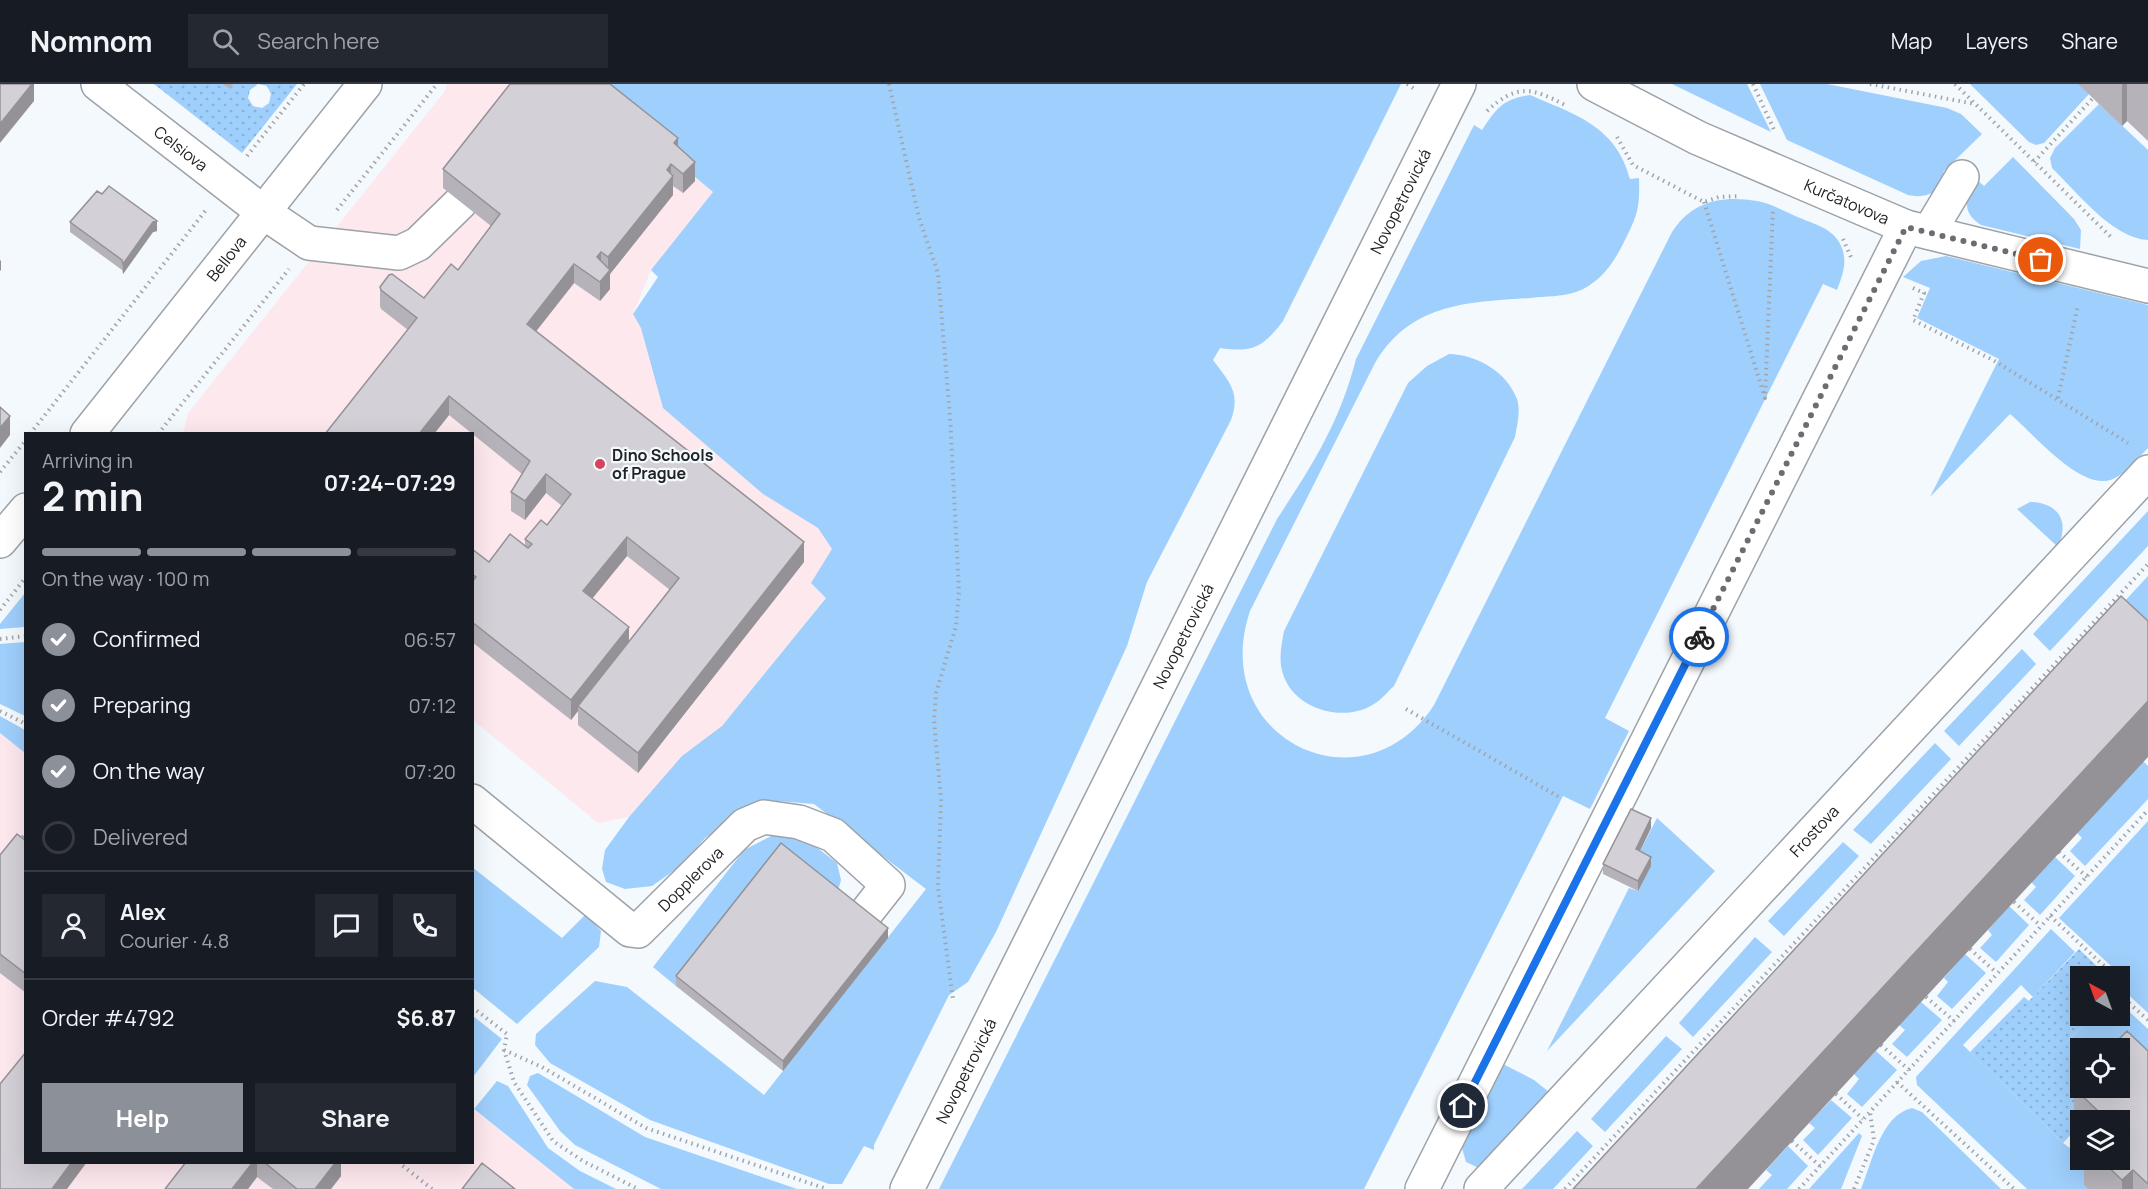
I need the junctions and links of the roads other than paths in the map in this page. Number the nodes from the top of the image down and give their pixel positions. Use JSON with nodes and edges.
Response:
{"nodes":[{"id":1,"x":98,"y":84,"type":"edge"},
{"id":2,"x":365,"y":84,"type":"edge"},
{"id":3,"x":1594,"y":84,"type":"edge"},
{"id":4,"x":1453,"y":94,"type":"edge"},
{"id":5,"x":1962,"y":177,"type":"dead end"},
{"id":6,"x":461,"y":202,"type":"edge"},
{"id":7,"x":263,"y":212,"type":"junction"},
{"id":8,"x":1918,"y":230,"type":"junction"},
{"id":9,"x":2148,"y":286,"type":"edge"},
{"id":10,"x":89,"y":432,"type":"edge"},
{"id":11,"x":2141,"y":460,"type":"edge"},
{"id":12,"x":24,"y":512,"type":"edge"},
{"id":13,"x":0,"y":541,"type":"edge"},
{"id":14,"x":474,"y":803,"type":"edge"},
{"id":15,"x":862,"y":918,"type":"edge"},
{"id":16,"x":907,"y":1189,"type":"edge"},
{"id":17,"x":1422,"y":1189,"type":"edge"},
{"id":18,"x":1481,"y":1189,"type":"edge"}],
"edges":[{"from":1,"to":7,"type":"street","name":"Celsiova"},
{"from":2,"to":7,"type":"street","name":"Bellova"},
{"from":3,"to":8,"type":"street","name":"Kurčatovova"},
{"from":4,"to":16,"type":"street","name":"Novopetrovická"},
{"from":5,"to":8,"type":"street"},
{"from":6,"to":7,"type":"street","name":"Celsiova"},
{"from":7,"to":10,"type":"street","name":"Bellova"},
{"from":8,"to":9,"type":"street","name":"Kurčatovova"},
{"from":8,"to":17,"type":"street"},
{"from":11,"to":18,"type":"street","name":"Frostova"},
{"from":12,"to":13,"type":"street"},
{"from":14,"to":15,"type":"street","name":"Dopplerova"}]}
